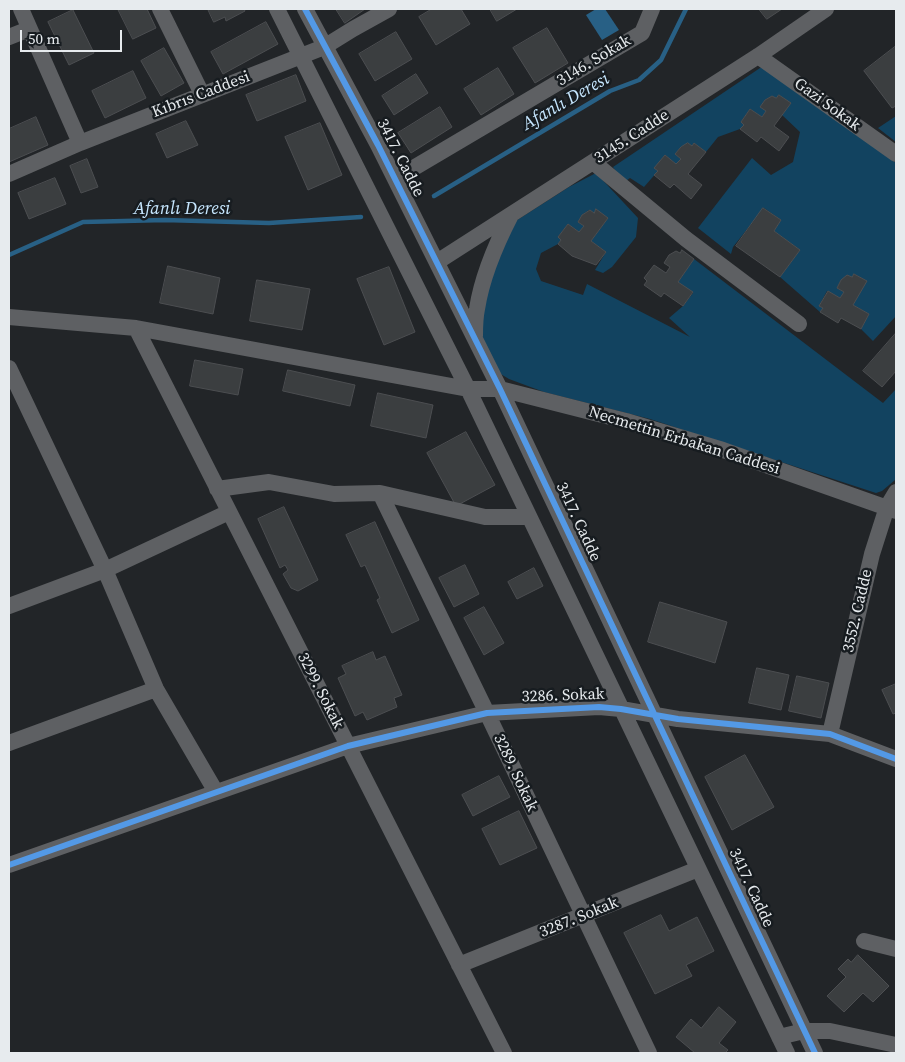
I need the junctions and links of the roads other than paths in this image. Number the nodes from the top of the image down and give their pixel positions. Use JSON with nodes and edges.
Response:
{"nodes":[{"id":1,"x":20,"y":9,"type":"edge"},
{"id":2,"x":160,"y":9,"type":"edge"},
{"id":3,"x":277,"y":9,"type":"edge"},
{"id":4,"x":305,"y":9,"type":"edge"},
{"id":5,"x":389,"y":9,"type":"edge"},
{"id":6,"x":652,"y":9,"type":"edge"},
{"id":7,"x":826,"y":9,"type":"edge"},
{"id":8,"x":29,"y":29,"type":"junction"},
{"id":9,"x":9,"y":38,"type":"edge"},
{"id":10,"x":324,"y":47,"type":"junction"},
{"id":11,"x":301,"y":56,"type":"junction"},
{"id":12,"x":758,"y":56,"type":"junction"},
{"id":13,"x":202,"y":94,"type":"junction"},
{"id":14,"x":80,"y":143,"type":"junction"},
{"id":15,"x":896,"y":154,"type":"edge"},
{"id":16,"x":593,"y":162,"type":"junction"},
{"id":17,"x":9,"y":174,"type":"edge"},
{"id":18,"x":395,"y":179,"type":"junction"},
{"id":19,"x":512,"y":214,"type":"junction"},
{"id":20,"x":437,"y":262,"type":"junction"},
{"id":21,"x":9,"y":317,"type":"edge"},
{"id":22,"x":799,"y":324,"type":"dead end"},
{"id":23,"x":136,"y":328,"type":"junction"},
{"id":24,"x":475,"y":338,"type":"junction"},
{"id":25,"x":9,"y":368,"type":"edge"},
{"id":26,"x":468,"y":389,"type":"junction"},
{"id":27,"x":500,"y":389,"type":"junction"},
{"id":28,"x":217,"y":489,"type":"junction"},
{"id":29,"x":896,"y":492,"type":"edge"},
{"id":30,"x":380,"y":493,"type":"junction"},
{"id":31,"x":891,"y":509,"type":"edge"},
{"id":32,"x":229,"y":512,"type":"junction"},
{"id":33,"x":529,"y":517,"type":"junction"},
{"id":34,"x":105,"y":570,"type":"junction"},
{"id":35,"x":9,"y":606,"type":"edge"},
{"id":36,"x":156,"y":689,"type":"junction"},
{"id":37,"x":621,"y":709,"type":"junction"},
{"id":38,"x":487,"y":713,"type":"junction"},
{"id":39,"x":653,"y":714,"type":"junction"},
{"id":40,"x":830,"y":734,"type":"junction"},
{"id":41,"x":9,"y":743,"type":"edge"},
{"id":42,"x":348,"y":746,"type":"junction"},
{"id":43,"x":896,"y":759,"type":"edge"},
{"id":44,"x":216,"y":792,"type":"junction"},
{"id":45,"x":9,"y":865,"type":"edge"},
{"id":46,"x":698,"y":869,"type":"junction"},
{"id":47,"x":584,"y":916,"type":"junction"},
{"id":48,"x":864,"y":941,"type":"dead end"},
{"id":49,"x":896,"y":949,"type":"edge"},
{"id":50,"x":459,"y":965,"type":"junction"},
{"id":51,"x":804,"y":1031,"type":"junction"},
{"id":52,"x":779,"y":1037,"type":"junction"},
{"id":53,"x":896,"y":1045,"type":"edge"},
{"id":54,"x":504,"y":1053,"type":"edge"},
{"id":55,"x":649,"y":1053,"type":"edge"},
{"id":56,"x":787,"y":1053,"type":"edge"},
{"id":57,"x":815,"y":1053,"type":"edge"}],
"edges":[{"from":1,"to":8,"type":"street"},
{"from":2,"to":13,"type":"street"},
{"from":3,"to":11,"type":"street"},
{"from":4,"to":10,"type":"street","name":"3417. Cadde"},
{"from":5,"to":10,"type":"street","name":"Kıbrıs Caddesi"},
{"from":6,"to":18,"type":"street","name":"3146. Sokak"},
{"from":7,"to":12,"type":"street","name":"3145. Cadde"},
{"from":8,"to":9,"type":"street"},
{"from":8,"to":14,"type":"street"},
{"from":10,"to":11,"type":"street","name":"Kıbrıs Caddesi"},
{"from":10,"to":18,"type":"street","name":"3417. Cadde"},
{"from":11,"to":13,"type":"street","name":"Kıbrıs Caddesi"},
{"from":11,"to":26,"type":"street"},
{"from":12,"to":15,"type":"street","name":"Gazi Sokak"},
{"from":12,"to":16,"type":"street","name":"3145. Cadde"},
{"from":13,"to":14,"type":"street","name":"Kıbrıs Caddesi"},
{"from":14,"to":17,"type":"street","name":"Kıbrıs Caddesi"},
{"from":16,"to":19,"type":"street","name":"3145. Cadde"},
{"from":16,"to":22,"type":"street"},
{"from":18,"to":20,"type":"street","name":"3417. Cadde"},
{"from":19,"to":20,"type":"street","name":"3145. Cadde"},
{"from":19,"to":24,"type":"street"},
{"from":20,"to":24,"type":"street","name":"3417. Cadde"},
{"from":21,"to":23,"type":"street","name":"Necmettin Erbakan Caddesi"},
{"from":23,"to":26,"type":"street","name":"Necmettin Erbakan Caddesi"},
{"from":23,"to":28,"type":"street","name":"3299. Sokak"},
{"from":24,"to":27,"type":"street","name":"3417. Cadde"},
{"from":25,"to":34,"type":"street"},
{"from":26,"to":27,"type":"street","name":"Necmettin Erbakan Caddesi"},
{"from":26,"to":33,"type":"street"},
{"from":27,"to":31,"type":"street","name":"Necmettin Erbakan Caddesi"},
{"from":27,"to":39,"type":"street","name":"3417. Cadde"},
{"from":28,"to":30,"type":"street"},
{"from":28,"to":32,"type":"street","name":"3299. Sokak"},
{"from":29,"to":31,"type":"street","name":"3552. Cadde"},
{"from":30,"to":33,"type":"street"},
{"from":30,"to":38,"type":"street","name":"3289. Sokak"},
{"from":31,"to":40,"type":"street","name":"3552. Cadde"},
{"from":32,"to":34,"type":"street"},
{"from":32,"to":42,"type":"street","name":"3299. Sokak"},
{"from":33,"to":37,"type":"street"},
{"from":34,"to":35,"type":"street"},
{"from":34,"to":36,"type":"street"},
{"from":36,"to":41,"type":"street"},
{"from":36,"to":44,"type":"street"},
{"from":37,"to":38,"type":"street","name":"3286. Sokak"},
{"from":37,"to":39,"type":"street","name":"3286. Sokak"},
{"from":37,"to":46,"type":"street"},
{"from":38,"to":42,"type":"street","name":"3286. Sokak"},
{"from":38,"to":47,"type":"street","name":"3289. Sokak"},
{"from":39,"to":40,"type":"street","name":"3286. Sokak"},
{"from":39,"to":51,"type":"street","name":"3417. Cadde"},
{"from":40,"to":43,"type":"street","name":"3286. Sokak"},
{"from":42,"to":44,"type":"street","name":"3286. Sokak"},
{"from":42,"to":50,"type":"street","name":"3299. Sokak"},
{"from":44,"to":45,"type":"street","name":"3286. Sokak"},
{"from":46,"to":47,"type":"street","name":"3287. Sokak"},
{"from":46,"to":52,"type":"street"},
{"from":47,"to":50,"type":"street","name":"3287. Sokak"},
{"from":47,"to":55,"type":"street","name":"3289. Sokak"},
{"from":48,"to":49,"type":"street"},
{"from":50,"to":54,"type":"street","name":"3299. Sokak"},
{"from":51,"to":52,"type":"street"},
{"from":51,"to":53,"type":"street"},
{"from":51,"to":57,"type":"street","name":"3417. Cadde"},
{"from":52,"to":56,"type":"street"}]}
